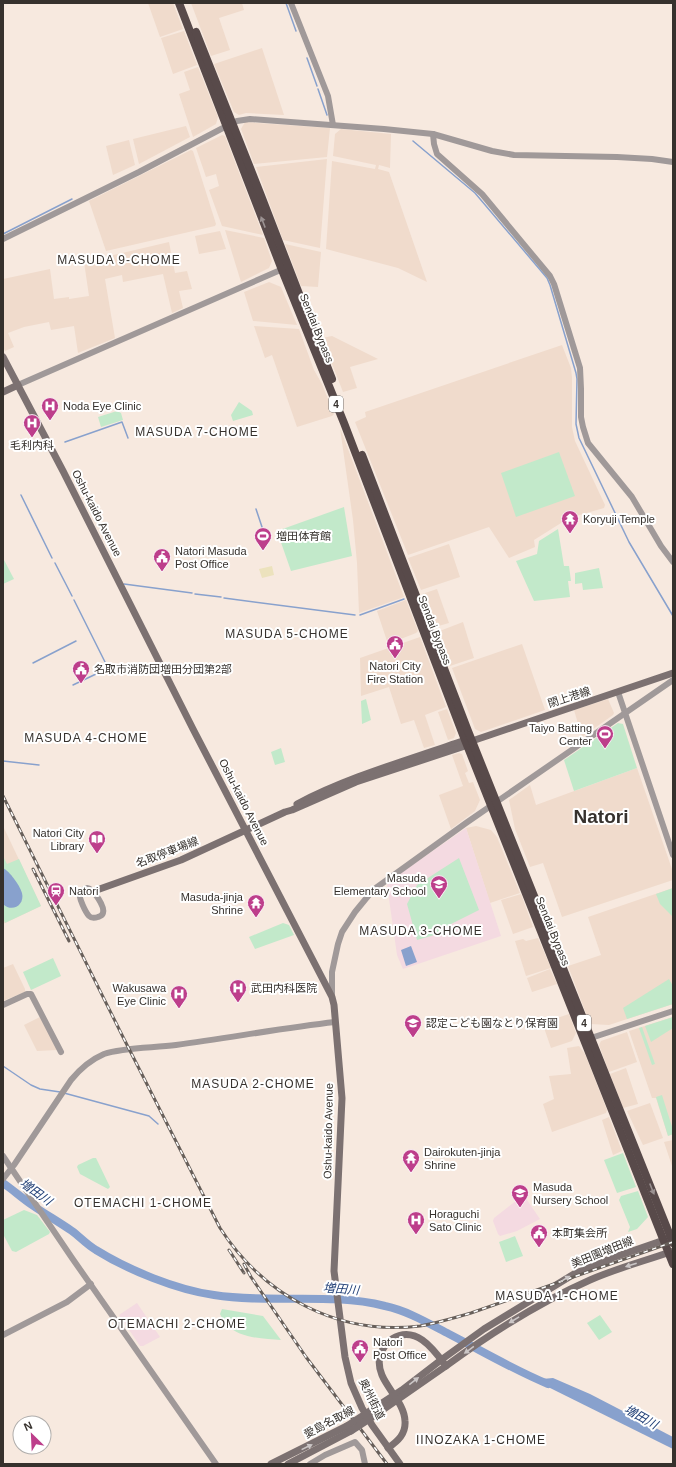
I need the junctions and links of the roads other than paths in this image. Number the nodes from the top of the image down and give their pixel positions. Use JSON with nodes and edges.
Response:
{"nodes":[{"id":1,"x":179,"y":3,"type":"edge"},
{"id":2,"x":185,"y":3,"type":"edge"},
{"id":3,"x":291,"y":3,"type":"edge"},
{"id":4,"x":230,"y":125,"type":"junction"},
{"id":5,"x":333,"y":125,"type":"junction"},
{"id":6,"x":433,"y":134,"type":"junction"},
{"id":7,"x":673,"y":162,"type":"edge"},
{"id":8,"x":3,"y":239,"type":"edge"},
{"id":9,"x":285,"y":268,"type":"junction"},
{"id":10,"x":3,"y":357,"type":"edge"},
{"id":11,"x":18,"y":385,"type":"junction"},
{"id":12,"x":3,"y":392,"type":"edge"},
{"id":13,"x":673,"y":562,"type":"edge"},
{"id":14,"x":670,"y":674,"type":"edge"},
{"id":15,"x":673,"y":680,"type":"edge"},
{"id":16,"x":667,"y":685,"type":"junction"},
{"id":17,"x":618,"y":692,"type":"junction"},
{"id":18,"x":625,"y":713,"type":"junction"},
{"id":19,"x":468,"y":742,"type":"junction"},
{"id":20,"x":494,"y":804,"type":"junction"},
{"id":21,"x":246,"y":830,"type":"junction"},
{"id":22,"x":673,"y":855,"type":"edge"},
{"id":23,"x":94,"y":891,"type":"junction"},
{"id":24,"x":332,"y":972,"type":"junction"},
{"id":25,"x":324,"y":979,"type":"junction"},
{"id":26,"x":332,"y":997,"type":"junction"},
{"id":27,"x":3,"y":1005,"type":"edge"},
{"id":28,"x":673,"y":1011,"type":"edge"},
{"id":29,"x":335,"y":1022,"type":"junction"},
{"id":30,"x":588,"y":1039,"type":"junction"},
{"id":31,"x":61,"y":1052,"type":"dead end"},
{"id":32,"x":3,"y":1156,"type":"edge"},
{"id":33,"x":7,"y":1174,"type":"edge"},
{"id":34,"x":670,"y":1239,"type":"edge"},
{"id":35,"x":671,"y":1252,"type":"edge"},
{"id":36,"x":673,"y":1264,"type":"edge"},
{"id":37,"x":91,"y":1284,"type":"junction"},
{"id":38,"x":336,"y":1289,"type":"joint"},
{"id":39,"x":3,"y":1335,"type":"edge"},
{"id":40,"x":441,"y":1360,"type":"junction"},
{"id":41,"x":446,"y":1366,"type":"junction"},
{"id":42,"x":349,"y":1428,"type":"junction"},
{"id":43,"x":388,"y":1448,"type":"junction"},
{"id":44,"x":216,"y":1464,"type":"edge"},
{"id":45,"x":272,"y":1464,"type":"edge"},
{"id":46,"x":288,"y":1464,"type":"edge"},
{"id":47,"x":310,"y":1464,"type":"edge"},
{"id":48,"x":365,"y":1464,"type":"edge"},
{"id":49,"x":400,"y":1464,"type":"edge"}],
"edges":[{"from":1,"to":4,"type":"highway","name":"Sendai Bypass","number":"4"},
{"from":2,"to":4,"type":"highway","name":"Sendai Bypass","number":"4"},
{"from":3,"to":5,"type":"street"},
{"from":4,"to":5,"type":"street"},
{"from":4,"to":8,"type":"street"},
{"from":4,"to":9,"type":"highway","name":"Sendai Bypass","number":"4"},
{"from":5,"to":6,"type":"street"},
{"from":6,"to":7,"type":"street"},
{"from":6,"to":13,"type":"street"},
{"from":9,"to":11,"type":"street"},
{"from":9,"to":19,"type":"highway","name":"Sendai Bypass","number":"4"},
{"from":10,"to":11,"type":"main road","name":"Oshu-kaido Avenue"},
{"from":11,"to":12,"type":"main road"},
{"from":11,"to":21,"type":"main road","name":"Oshu-kaido Avenue"},
{"from":14,"to":16,"type":"street"},
{"from":14,"to":17,"type":"main road","name":"閖上港線"},
{"from":15,"to":16,"type":"street"},
{"from":16,"to":18,"type":"street"},
{"from":17,"to":18,"type":"street"},
{"from":17,"to":19,"type":"main road","name":"閖上港線"},
{"from":18,"to":20,"type":"street"},
{"from":18,"to":22,"type":"street"},
{"from":19,"to":20,"type":"highway","name":"Sendai Bypass","number":"4"},
{"from":19,"to":21,"type":"main road","name":"閖上港線"},
{"from":20,"to":24,"type":"street"},
{"from":20,"to":30,"type":"highway","name":"Sendai Bypass","number":"4"},
{"from":21,"to":23,"type":"main road","name":"名取停車場線"},
{"from":21,"to":25,"type":"main road","name":"Oshu-kaido Avenue"},
{"from":23,"to":23,"type":"street"},
{"from":24,"to":25,"type":"street"},
{"from":24,"to":26,"type":"street"},
{"from":25,"to":26,"type":"main road","name":"Oshu-kaido Avenue"},
{"from":26,"to":29,"type":"main road","name":"Oshu-kaido Avenue"},
{"from":27,"to":31,"type":"street"},
{"from":28,"to":30,"type":"street"},
{"from":29,"to":33,"type":"street"},
{"from":29,"to":38,"type":"main road","name":"Oshu-kaido Avenue"},
{"from":30,"to":34,"type":"highway","name":"Sendai Bypass","number":"4"},
{"from":32,"to":33,"type":"street"},
{"from":33,"to":37,"type":"street"},
{"from":34,"to":35,"type":"highway","name":"Sendai Bypass","number":"4"},
{"from":40,"to":34,"type":"main road","name":"美田園増田線","one_way":true},
{"from":35,"to":36,"type":"highway","name":"Sendai Bypass","number":"4"},
{"from":35,"to":41,"type":"main road","name":"美田園増田線","one_way":true},
{"from":37,"to":39,"type":"street"},
{"from":37,"to":44,"type":"street"},
{"from":38,"to":43,"type":"main road","name":"奥州街道"},
{"from":40,"to":41,"type":"main road","bridge":true},
{"from":42,"to":40,"type":"main road","name":"愛島名取線","one_way":true,"bridge":true},
{"from":40,"to":43,"type":"main road"},
{"from":41,"to":42,"type":"main road","name":"愛島名取線","bridge":true},
{"from":45,"to":42,"type":"main road","name":"愛島名取線","one_way":true},
{"from":42,"to":46,"type":"main road","name":"愛島名取線"},
{"from":43,"to":49,"type":"main road","name":"奥州街道"},
{"from":47,"to":48,"type":"street"}]}
